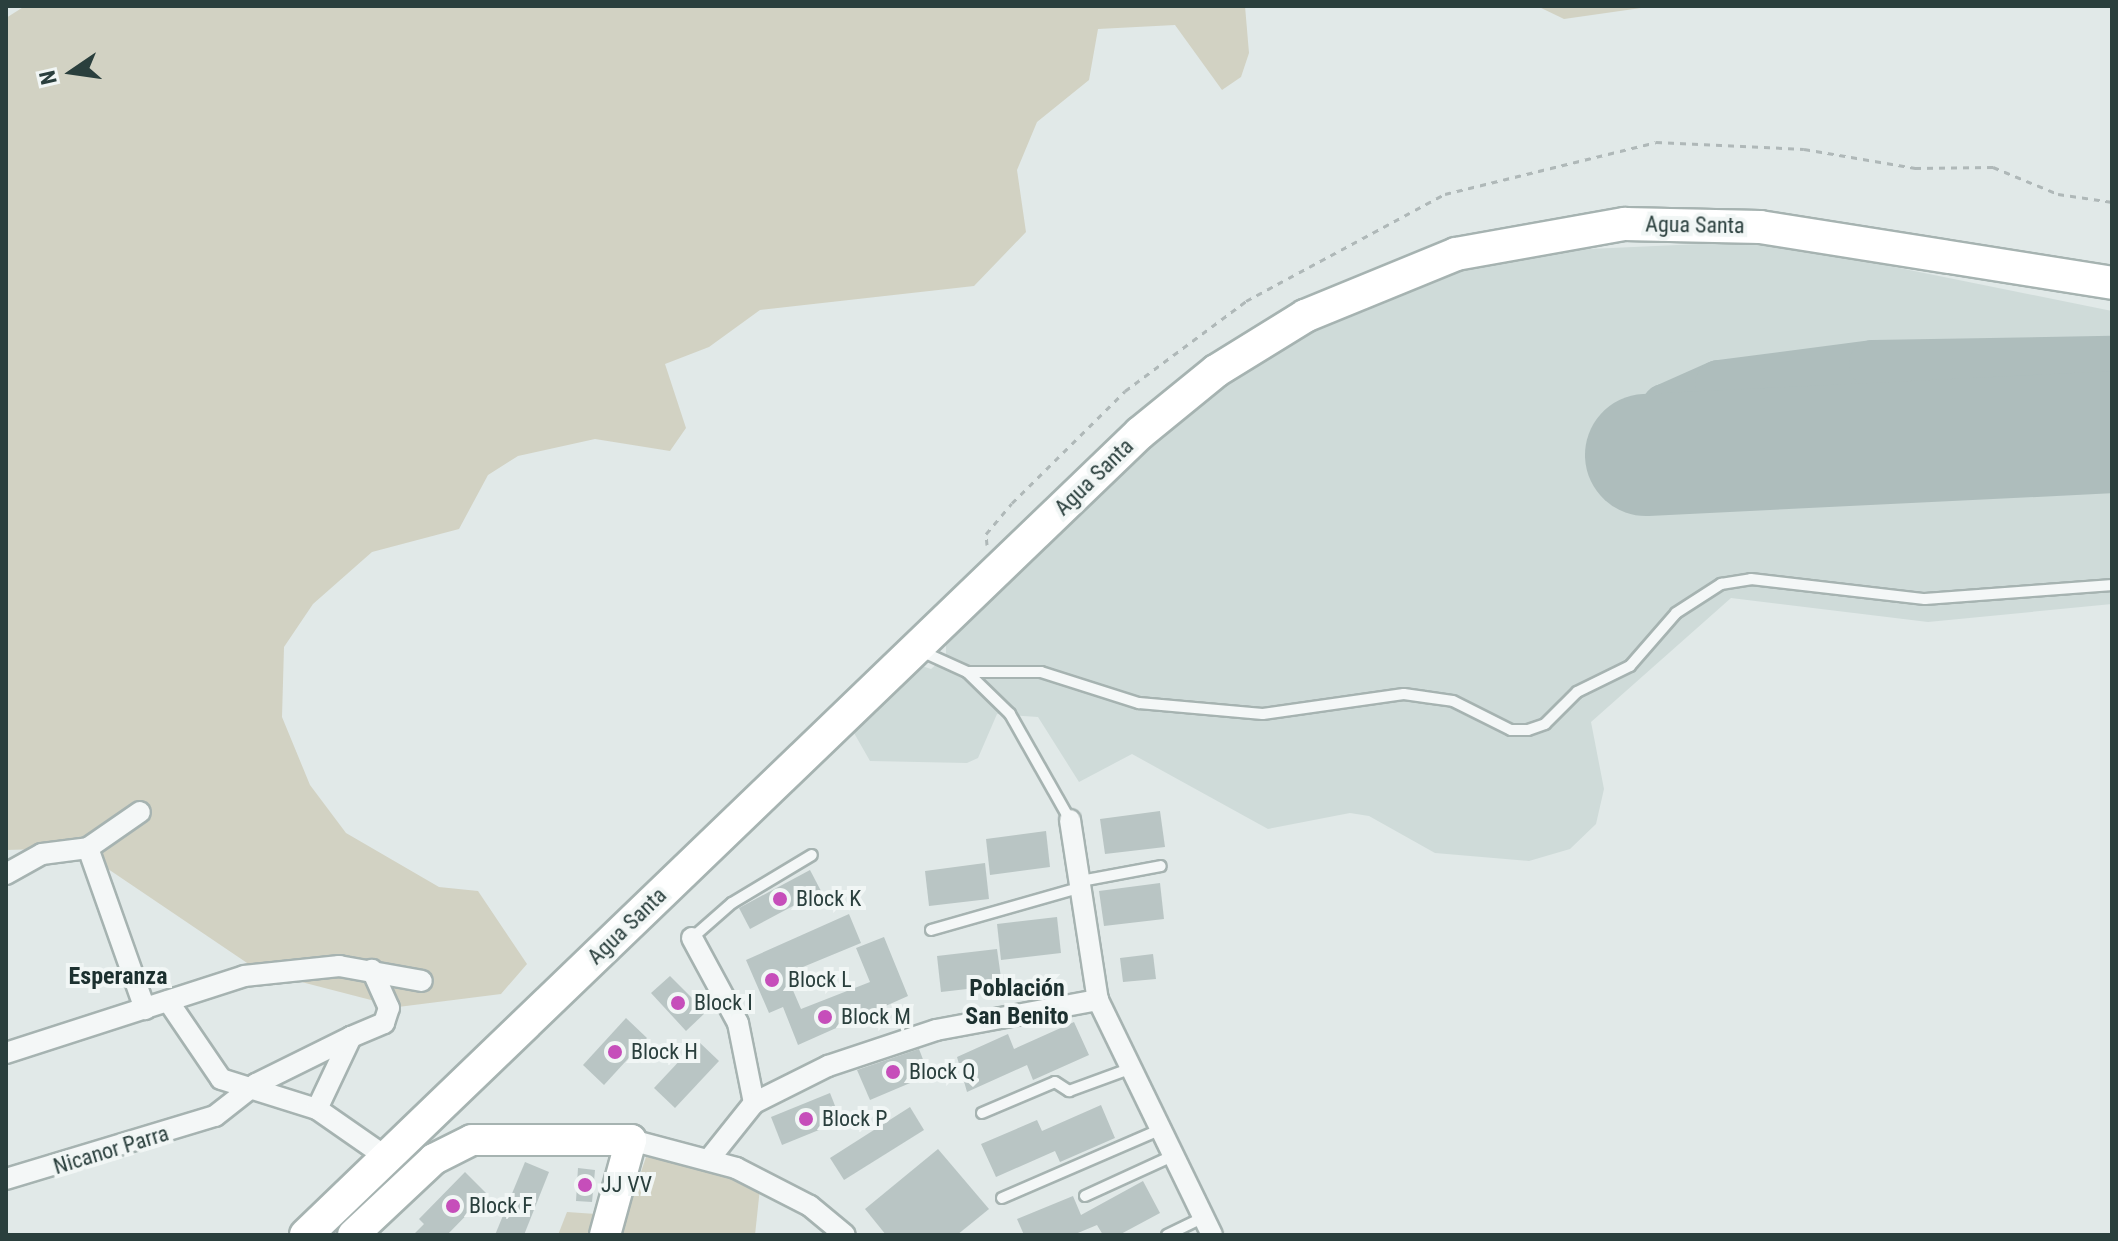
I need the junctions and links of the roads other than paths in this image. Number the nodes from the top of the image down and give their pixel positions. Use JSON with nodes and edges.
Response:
{"nodes":[{"id":1,"x":2112,"y":283,"type":"edge"},
{"id":2,"x":2112,"y":585,"type":"edge"},
{"id":3,"x":915,"y":648,"type":"junction"},
{"id":4,"x":967,"y":672,"type":"junction"},
{"id":5,"x":140,"y":812,"type":"dead end"},
{"id":6,"x":1070,"y":820,"type":"joint"},
{"id":7,"x":88,"y":848,"type":"junction"},
{"id":8,"x":812,"y":855,"type":"dead end"},
{"id":9,"x":1161,"y":866,"type":"dead end"},
{"id":10,"x":6,"y":874,"type":"edge"},
{"id":11,"x":1081,"y":884,"type":"junction"},
{"id":12,"x":931,"y":930,"type":"dead end"},
{"id":13,"x":692,"y":938,"type":"joint"},
{"id":14,"x":372,"y":970,"type":"junction"},
{"id":15,"x":422,"y":981,"type":"dead end"},
{"id":16,"x":1098,"y":1000,"type":"junction"},
{"id":17,"x":168,"y":1001,"type":"junction"},
{"id":18,"x":145,"y":1009,"type":"junction"},
{"id":19,"x":351,"y":1037,"type":"junction"},
{"id":20,"x":6,"y":1053,"type":"edge"},
{"id":21,"x":1129,"y":1069,"type":"junction"},
{"id":22,"x":256,"y":1084,"type":"junction"},
{"id":23,"x":754,"y":1103,"type":"junction"},
{"id":24,"x":317,"y":1109,"type":"junction"},
{"id":25,"x":982,"y":1113,"type":"dead end"},
{"id":26,"x":1157,"y":1131,"type":"junction"},
{"id":27,"x":631,"y":1140,"type":"junction"},
{"id":28,"x":386,"y":1157,"type":"junction"},
{"id":29,"x":1170,"y":1157,"type":"junction"},
{"id":30,"x":710,"y":1158,"type":"junction"},
{"id":31,"x":6,"y":1179,"type":"edge"},
{"id":32,"x":1085,"y":1196,"type":"dead end"},
{"id":33,"x":1002,"y":1198,"type":"dead end"},
{"id":34,"x":1207,"y":1226,"type":"edge"},
{"id":35,"x":306,"y":1235,"type":"edge"},
{"id":36,"x":353,"y":1235,"type":"edge"},
{"id":37,"x":605,"y":1235,"type":"edge"},
{"id":38,"x":845,"y":1235,"type":"edge"},
{"id":39,"x":1167,"y":1235,"type":"edge"}],
"edges":[{"from":1,"to":3,"type":"main road","name":"Agua Santa"},
{"from":2,"to":4,"type":"lane"},
{"from":3,"to":4,"type":"lane"},
{"from":3,"to":28,"type":"main road","name":"Agua Santa"},
{"from":4,"to":6,"type":"lane"},
{"from":5,"to":7,"type":"street"},
{"from":6,"to":11,"type":"street"},
{"from":7,"to":10,"type":"street"},
{"from":7,"to":18,"type":"street"},
{"from":8,"to":13,"type":"lane"},
{"from":9,"to":11,"type":"lane"},
{"from":11,"to":12,"type":"lane"},
{"from":11,"to":16,"type":"street"},
{"from":13,"to":23,"type":"street"},
{"from":14,"to":15,"type":"street"},
{"from":14,"to":17,"type":"street"},
{"from":14,"to":19,"type":"street"},
{"from":16,"to":21,"type":"street"},
{"from":16,"to":23,"type":"street"},
{"from":17,"to":18,"type":"street"},
{"from":17,"to":22,"type":"street"},
{"from":18,"to":20,"type":"street"},
{"from":19,"to":22,"type":"street"},
{"from":19,"to":24,"type":"street"},
{"from":21,"to":25,"type":"lane"},
{"from":21,"to":26,"type":"street"},
{"from":22,"to":24,"type":"street"},
{"from":22,"to":31,"type":"street","name":"Nicanor Parra"},
{"from":23,"to":30,"type":"street"},
{"from":24,"to":28,"type":"street"},
{"from":26,"to":29,"type":"street"},
{"from":26,"to":33,"type":"lane"},
{"from":27,"to":30,"type":"street"},
{"from":27,"to":36,"type":"street"},
{"from":27,"to":37,"type":"street"},
{"from":28,"to":35,"type":"main road","name":"Agua Santa"},
{"from":29,"to":32,"type":"lane"},
{"from":29,"to":34,"type":"street"},
{"from":30,"to":38,"type":"street"},
{"from":34,"to":39,"type":"lane"}]}
